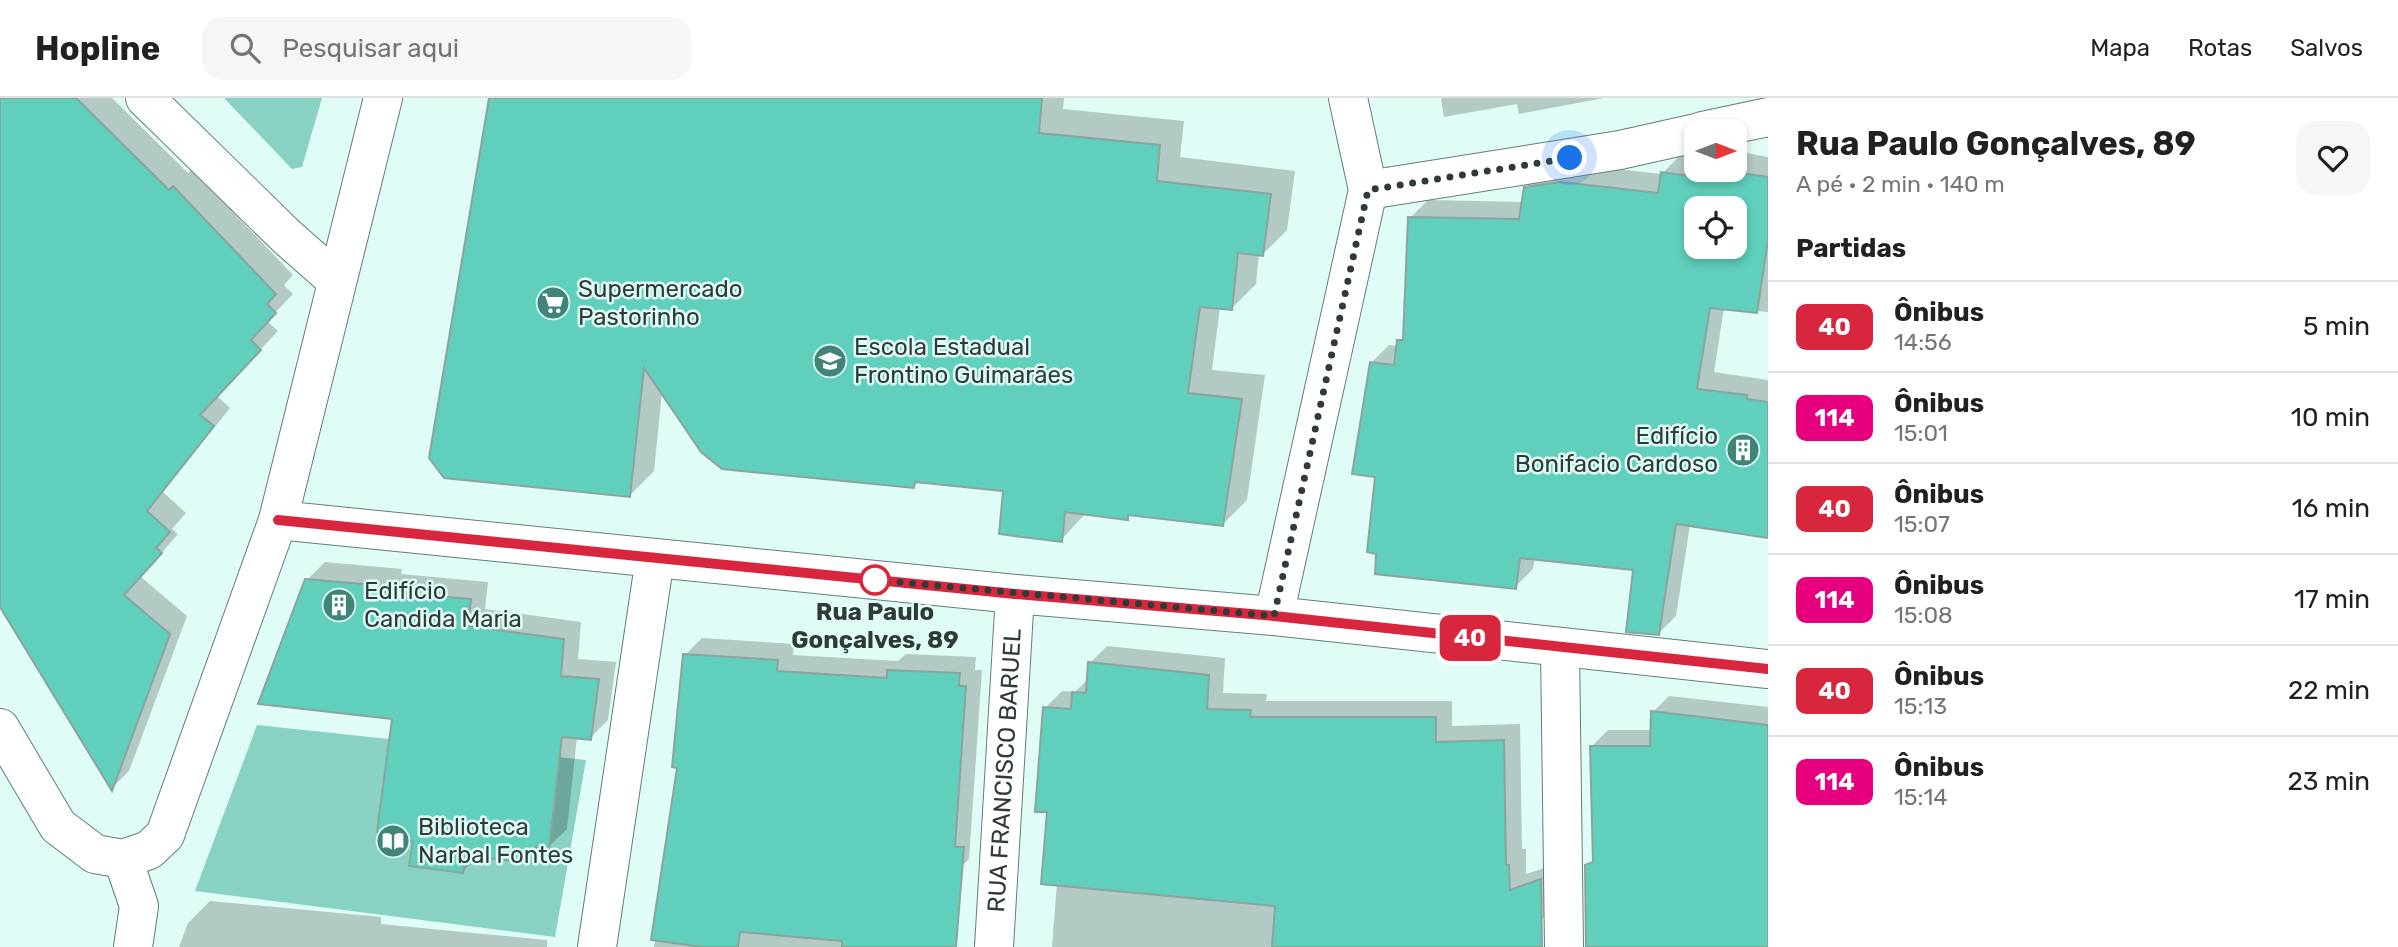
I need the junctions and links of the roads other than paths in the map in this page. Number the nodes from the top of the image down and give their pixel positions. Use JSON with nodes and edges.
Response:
{"nodes":[{"id":1,"x":145,"y":98,"type":"edge"},
{"id":2,"x":383,"y":98,"type":"edge"},
{"id":3,"x":1348,"y":98,"type":"edge"},
{"id":4,"x":1768,"y":117,"type":"edge"},
{"id":5,"x":1747,"y":121,"type":"edge"},
{"id":6,"x":1684,"y":136,"type":"edge"},
{"id":7,"x":1368,"y":190,"type":"junction"},
{"id":8,"x":337,"y":281,"type":"junction"},
{"id":9,"x":278,"y":520,"type":"junction"},
{"id":10,"x":655,"y":558,"type":"junction"},
{"id":11,"x":1015,"y":594,"type":"junction"},
{"id":12,"x":1274,"y":616,"type":"junction"},
{"id":13,"x":1560,"y":648,"type":"junction"},
{"id":14,"x":1768,"y":669,"type":"edge"},
{"id":15,"x":0,"y":728,"type":"edge"},
{"id":16,"x":123,"y":859,"type":"junction"},
{"id":17,"x":134,"y":947,"type":"edge"},
{"id":18,"x":597,"y":947,"type":"edge"},
{"id":19,"x":994,"y":947,"type":"edge"},
{"id":20,"x":1564,"y":947,"type":"edge"}],
"edges":[{"from":1,"to":8,"type":"street"},
{"from":2,"to":8,"type":"street"},
{"from":3,"to":7,"type":"street"},
{"from":4,"to":5,"type":"street"},
{"from":6,"to":7,"type":"street"},
{"from":7,"to":12,"type":"street"},
{"from":8,"to":9,"type":"street"},
{"from":9,"to":10,"type":"street"},
{"from":9,"to":16,"type":"street"},
{"from":10,"to":11,"type":"street"},
{"from":10,"to":18,"type":"street"},
{"from":11,"to":12,"type":"street"},
{"from":11,"to":19,"type":"street","name":"RUA FRANCISCO BARUEL"},
{"from":12,"to":13,"type":"street"},
{"from":13,"to":14,"type":"street"},
{"from":13,"to":20,"type":"street"},
{"from":15,"to":16,"type":"street"},
{"from":16,"to":17,"type":"street"}]}
